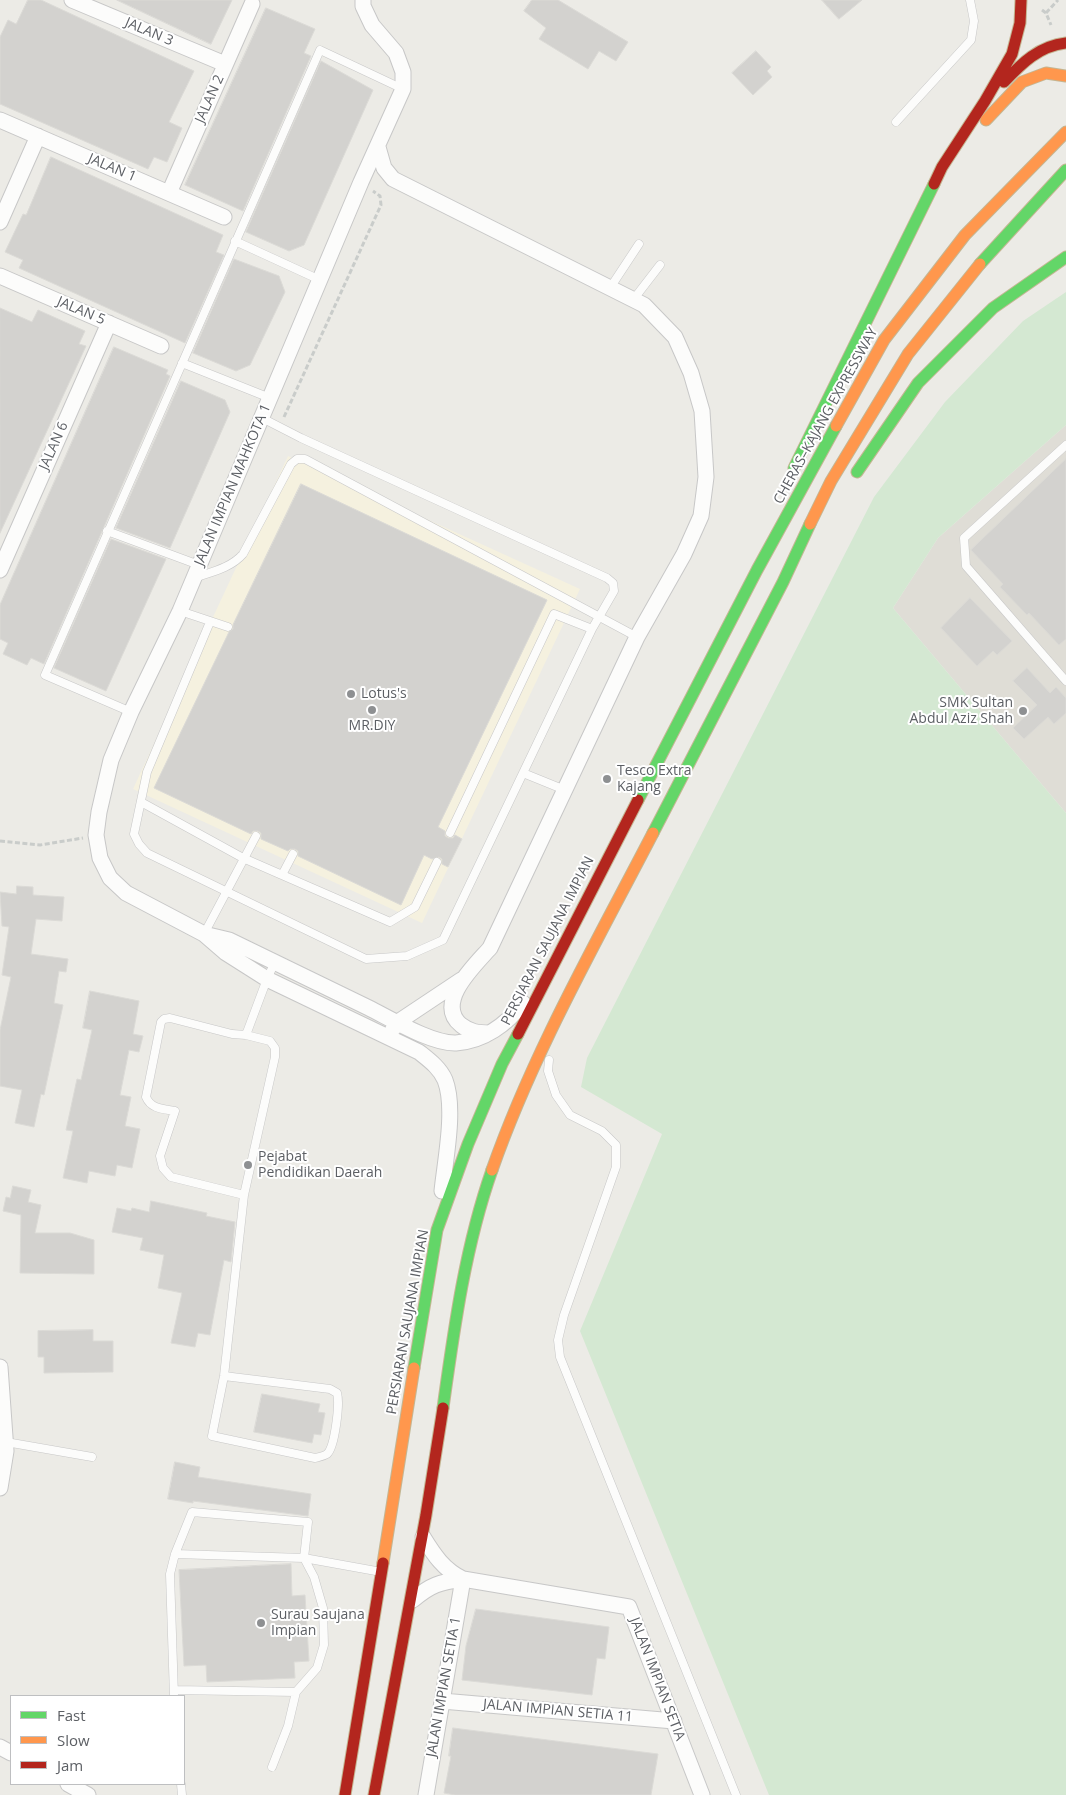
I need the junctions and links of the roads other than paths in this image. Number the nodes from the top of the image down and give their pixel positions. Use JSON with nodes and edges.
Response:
{"nodes":[{"id":1,"x":72,"y":0,"type":"edge"},
{"id":2,"x":363,"y":0,"type":"edge"},
{"id":3,"x":970,"y":0,"type":"edge"},
{"id":4,"x":1021,"y":0,"type":"edge"},
{"id":5,"x":252,"y":4,"type":"dead end"},
{"id":6,"x":1066,"y":43,"type":"edge"},
{"id":7,"x":225,"y":64,"type":"junction"},
{"id":8,"x":1066,"y":76,"type":"edge"},
{"id":9,"x":403,"y":89,"type":"junction"},
{"id":10,"x":985,"y":101,"type":"junction"},
{"id":11,"x":0,"y":120,"type":"edge"},
{"id":12,"x":896,"y":122,"type":"dead end"},
{"id":13,"x":1063,"y":135,"type":"edge"},
{"id":14,"x":38,"y":136,"type":"junction"},
{"id":15,"x":378,"y":146,"type":"junction"},
{"id":16,"x":942,"y":167,"type":"junction"},
{"id":17,"x":1066,"y":170,"type":"edge"},
{"id":18,"x":393,"y":179,"type":"junction"},
{"id":19,"x":361,"y":184,"type":"junction"},
{"id":20,"x":168,"y":193,"type":"junction"},
{"id":21,"x":224,"y":217,"type":"dead end"},
{"id":22,"x":0,"y":222,"type":"edge"},
{"id":23,"x":235,"y":241,"type":"junction"},
{"id":24,"x":639,"y":244,"type":"dead end"},
{"id":25,"x":1065,"y":258,"type":"edge"},
{"id":26,"x":660,"y":265,"type":"dead end"},
{"id":27,"x":0,"y":276,"type":"edge"},
{"id":28,"x":320,"y":280,"type":"junction"},
{"id":29,"x":610,"y":288,"type":"junction"},
{"id":30,"x":633,"y":300,"type":"junction"},
{"id":31,"x":109,"y":323,"type":"junction"},
{"id":32,"x":161,"y":346,"type":"dead end"},
{"id":33,"x":182,"y":363,"type":"junction"},
{"id":34,"x":270,"y":398,"type":"junction"},
{"id":35,"x":262,"y":418,"type":"junction"},
{"id":36,"x":1066,"y":445,"type":"edge"},
{"id":37,"x":790,"y":475,"type":"dead end"},
{"id":38,"x":849,"y":484,"type":"dead end"},
{"id":39,"x":778,"y":509,"type":"dead end"},
{"id":40,"x":827,"y":516,"type":"dead end"},
{"id":41,"x":107,"y":531,"type":"junction"},
{"id":42,"x":0,"y":570,"type":"edge"},
{"id":43,"x":757,"y":570,"type":"junction"},
{"id":44,"x":196,"y":572,"type":"junction"},
{"id":45,"x":783,"y":582,"type":"junction"},
{"id":46,"x":180,"y":611,"type":"junction"},
{"id":47,"x":599,"y":616,"type":"junction"},
{"id":48,"x":210,"y":622,"type":"junction"},
{"id":49,"x":228,"y":627,"type":"dead end"},
{"id":50,"x":592,"y":629,"type":"junction"},
{"id":51,"x":637,"y":637,"type":"junction"},
{"id":52,"x":706,"y":671,"type":"joint"},
{"id":53,"x":1066,"y":681,"type":"edge"},
{"id":54,"x":130,"y":712,"type":"junction"},
{"id":55,"x":523,"y":773,"type":"junction"},
{"id":56,"x":565,"y":790,"type":"junction"},
{"id":57,"x":141,"y":802,"type":"junction"},
{"id":58,"x":450,"y":833,"type":"dead end"},
{"id":59,"x":256,"y":836,"type":"dead end"},
{"id":60,"x":293,"y":854,"type":"dead end"},
{"id":61,"x":244,"y":858,"type":"junction"},
{"id":62,"x":437,"y":862,"type":"dead end"},
{"id":63,"x":282,"y":875,"type":"junction"},
{"id":64,"x":226,"y":892,"type":"junction"},
{"id":65,"x":204,"y":934,"type":"junction"},
{"id":66,"x":275,"y":962,"type":"junction"},
{"id":67,"x":550,"y":968,"type":"junction"},
{"id":68,"x":464,"y":978,"type":"junction"},
{"id":69,"x":267,"y":979,"type":"junction"},
{"id":70,"x":398,"y":1022,"type":"junction"},
{"id":71,"x":552,"y":1028,"type":"junction"},
{"id":72,"x":489,"y":1033,"type":"junction"},
{"id":73,"x":246,"y":1035,"type":"junction"},
{"id":74,"x":389,"y":1037,"type":"junction"},
{"id":75,"x":244,"y":1195,"type":"junction"},
{"id":76,"x":437,"y":1230,"type":"junction"},
{"id":77,"x":0,"y":1367,"type":"edge"},
{"id":78,"x":224,"y":1376,"type":"junction"},
{"id":79,"x":1,"y":1390,"type":"edge"},
{"id":80,"x":6,"y":1442,"type":"junction"},
{"id":81,"x":92,"y":1457,"type":"dead end"},
{"id":82,"x":0,"y":1488,"type":"edge"},
{"id":83,"x":423,"y":1536,"type":"junction"},
{"id":84,"x":175,"y":1554,"type":"junction"},
{"id":85,"x":304,"y":1558,"type":"junction"},
{"id":86,"x":381,"y":1572,"type":"junction"},
{"id":87,"x":463,"y":1579,"type":"junction"},
{"id":88,"x":409,"y":1604,"type":"junction"},
{"id":89,"x":296,"y":1692,"type":"junction"},
{"id":90,"x":174,"y":1693,"type":"edge"},
{"id":91,"x":442,"y":1701,"type":"junction"},
{"id":92,"x":674,"y":1721,"type":"junction"},
{"id":93,"x":272,"y":1767,"type":"dead end"},
{"id":94,"x":70,"y":1785,"type":"edge"},
{"id":95,"x":88,"y":1795,"type":"edge"},
{"id":96,"x":345,"y":1795,"type":"edge"},
{"id":97,"x":374,"y":1795,"type":"edge"},
{"id":98,"x":426,"y":1795,"type":"edge"},
{"id":99,"x":702,"y":1795,"type":"edge"},
{"id":100,"x":736,"y":1795,"type":"edge"}],
"edges":[{"from":1,"to":7,"type":"street","name":"JALAN 3"},
{"from":2,"to":9,"type":"street"},
{"from":3,"to":12,"type":"lane"},
{"from":4,"to":10,"type":"highway"},
{"from":5,"to":7,"type":"street","name":"JALAN 2"},
{"from":6,"to":10,"type":"highway"},
{"from":7,"to":20,"type":"street","name":"JALAN 2"},
{"from":8,"to":16,"type":"highway"},
{"from":9,"to":15,"type":"street","name":"JALAN IMPIAN MAHKOTA 1"},
{"from":9,"to":23,"type":"lane"},
{"from":10,"to":16,"type":"highway"},
{"from":11,"to":14,"type":"street","name":"JALAN 1"},
{"from":13,"to":43,"type":"highway","name":"CHERAS–KAJANG EXPRESSWAY"},
{"from":14,"to":20,"type":"street","name":"JALAN 1"},
{"from":14,"to":22,"type":"street"},
{"from":15,"to":18,"type":"street"},
{"from":15,"to":19,"type":"street","name":"JALAN IMPIAN MAHKOTA 1"},
{"from":16,"to":37,"type":"highway"},
{"from":17,"to":45,"type":"highway"},
{"from":18,"to":19,"type":"street"},
{"from":18,"to":29,"type":"street"},
{"from":19,"to":28,"type":"street","name":"JALAN IMPIAN MAHKOTA 1"},
{"from":20,"to":21,"type":"street","name":"JALAN 1"},
{"from":23,"to":28,"type":"lane"},
{"from":23,"to":33,"type":"lane"},
{"from":24,"to":29,"type":"lane"},
{"from":25,"to":38,"type":"highway"},
{"from":26,"to":30,"type":"lane"},
{"from":27,"to":31,"type":"street","name":"JALAN 5"},
{"from":28,"to":34,"type":"street","name":"JALAN IMPIAN MAHKOTA 1"},
{"from":29,"to":30,"type":"street"},
{"from":30,"to":51,"type":"street"},
{"from":31,"to":32,"type":"street","name":"JALAN 5"},
{"from":31,"to":42,"type":"street","name":"JALAN 6"},
{"from":33,"to":34,"type":"lane"},
{"from":33,"to":41,"type":"lane"},
{"from":34,"to":35,"type":"street","name":"JALAN IMPIAN MAHKOTA 1"},
{"from":35,"to":44,"type":"street","name":"JALAN IMPIAN MAHKOTA 1"},
{"from":35,"to":47,"type":"lane"},
{"from":36,"to":53,"type":"lane"},
{"from":39,"to":43,"type":"highway"},
{"from":40,"to":45,"type":"highway"},
{"from":41,"to":44,"type":"lane"},
{"from":41,"to":54,"type":"lane"},
{"from":43,"to":52,"type":"highway","name":"CHERAS–KAJANG EXPRESSWAY"},
{"from":44,"to":46,"type":"street","name":"JALAN IMPIAN MAHKOTA 1"},
{"from":44,"to":47,"type":"lane"},
{"from":45,"to":71,"type":"highway"},
{"from":46,"to":48,"type":"lane"},
{"from":46,"to":54,"type":"street","name":"JALAN IMPIAN MAHKOTA 1"},
{"from":47,"to":50,"type":"lane"},
{"from":47,"to":51,"type":"lane"},
{"from":48,"to":49,"type":"lane"},
{"from":48,"to":57,"type":"lane"},
{"from":50,"to":55,"type":"lane"},
{"from":50,"to":58,"type":"lane"},
{"from":51,"to":56,"type":"street"},
{"from":52,"to":67,"type":"highway","name":"PERSIARAN SAUJANA IMPIAN"},
{"from":54,"to":65,"type":"street","name":"JALAN IMPIAN MAHKOTA 1"},
{"from":55,"to":56,"type":"lane"},
{"from":55,"to":64,"type":"lane"},
{"from":56,"to":68,"type":"street"},
{"from":57,"to":61,"type":"lane"},
{"from":57,"to":64,"type":"lane"},
{"from":59,"to":61,"type":"lane"},
{"from":60,"to":63,"type":"lane"},
{"from":61,"to":63,"type":"lane"},
{"from":61,"to":64,"type":"lane"},
{"from":62,"to":63,"type":"lane"},
{"from":64,"to":65,"type":"lane"},
{"from":65,"to":66,"type":"street"},
{"from":65,"to":69,"type":"street"},
{"from":66,"to":69,"type":"lane"},
{"from":66,"to":70,"type":"street"},
{"from":67,"to":72,"type":"street"},
{"from":67,"to":76,"type":"highway","name":"PERSIARAN SAUJANA IMPIAN"},
{"from":68,"to":70,"type":"street"},
{"from":68,"to":72,"type":"street"},
{"from":69,"to":73,"type":"lane"},
{"from":69,"to":74,"type":"street"},
{"from":70,"to":72,"type":"street"},
{"from":70,"to":74,"type":"street"},
{"from":71,"to":83,"type":"highway"},
{"from":71,"to":100,"type":"lane"},
{"from":73,"to":75,"type":"lane"},
{"from":73,"to":75,"type":"lane"},
{"from":74,"to":76,"type":"street"},
{"from":75,"to":78,"type":"lane"},
{"from":76,"to":86,"type":"highway","name":"PERSIARAN SAUJANA IMPIAN"},
{"from":77,"to":79,"type":"street"},
{"from":78,"to":78,"type":"lane"},
{"from":79,"to":80,"type":"street"},
{"from":80,"to":81,"type":"lane"},
{"from":80,"to":82,"type":"street"},
{"from":83,"to":87,"type":"street","name":"JALAN IMPIAN SETIA"},
{"from":83,"to":88,"type":"highway"},
{"from":84,"to":85,"type":"lane"},
{"from":84,"to":85,"type":"lane"},
{"from":84,"to":90,"type":"lane"},
{"from":85,"to":86,"type":"lane"},
{"from":85,"to":89,"type":"lane"},
{"from":86,"to":96,"type":"highway","name":"PERSIARAN SAUJANA IMPIAN"},
{"from":87,"to":88,"type":"street","name":"JALAN IMPIAN SETIA"},
{"from":87,"to":91,"type":"street","name":"JALAN IMPIAN SETIA 1"},
{"from":87,"to":92,"type":"street","name":"JALAN IMPIAN SETIA"},
{"from":88,"to":97,"type":"highway"},
{"from":89,"to":90,"type":"lane"},
{"from":89,"to":93,"type":"lane"},
{"from":91,"to":92,"type":"street","name":"JALAN IMPIAN SETIA 11"},
{"from":91,"to":98,"type":"street","name":"JALAN IMPIAN SETIA 1"},
{"from":92,"to":99,"type":"street","name":"JALAN IMPIAN SETIA"},
{"from":94,"to":95,"type":"street"}]}
